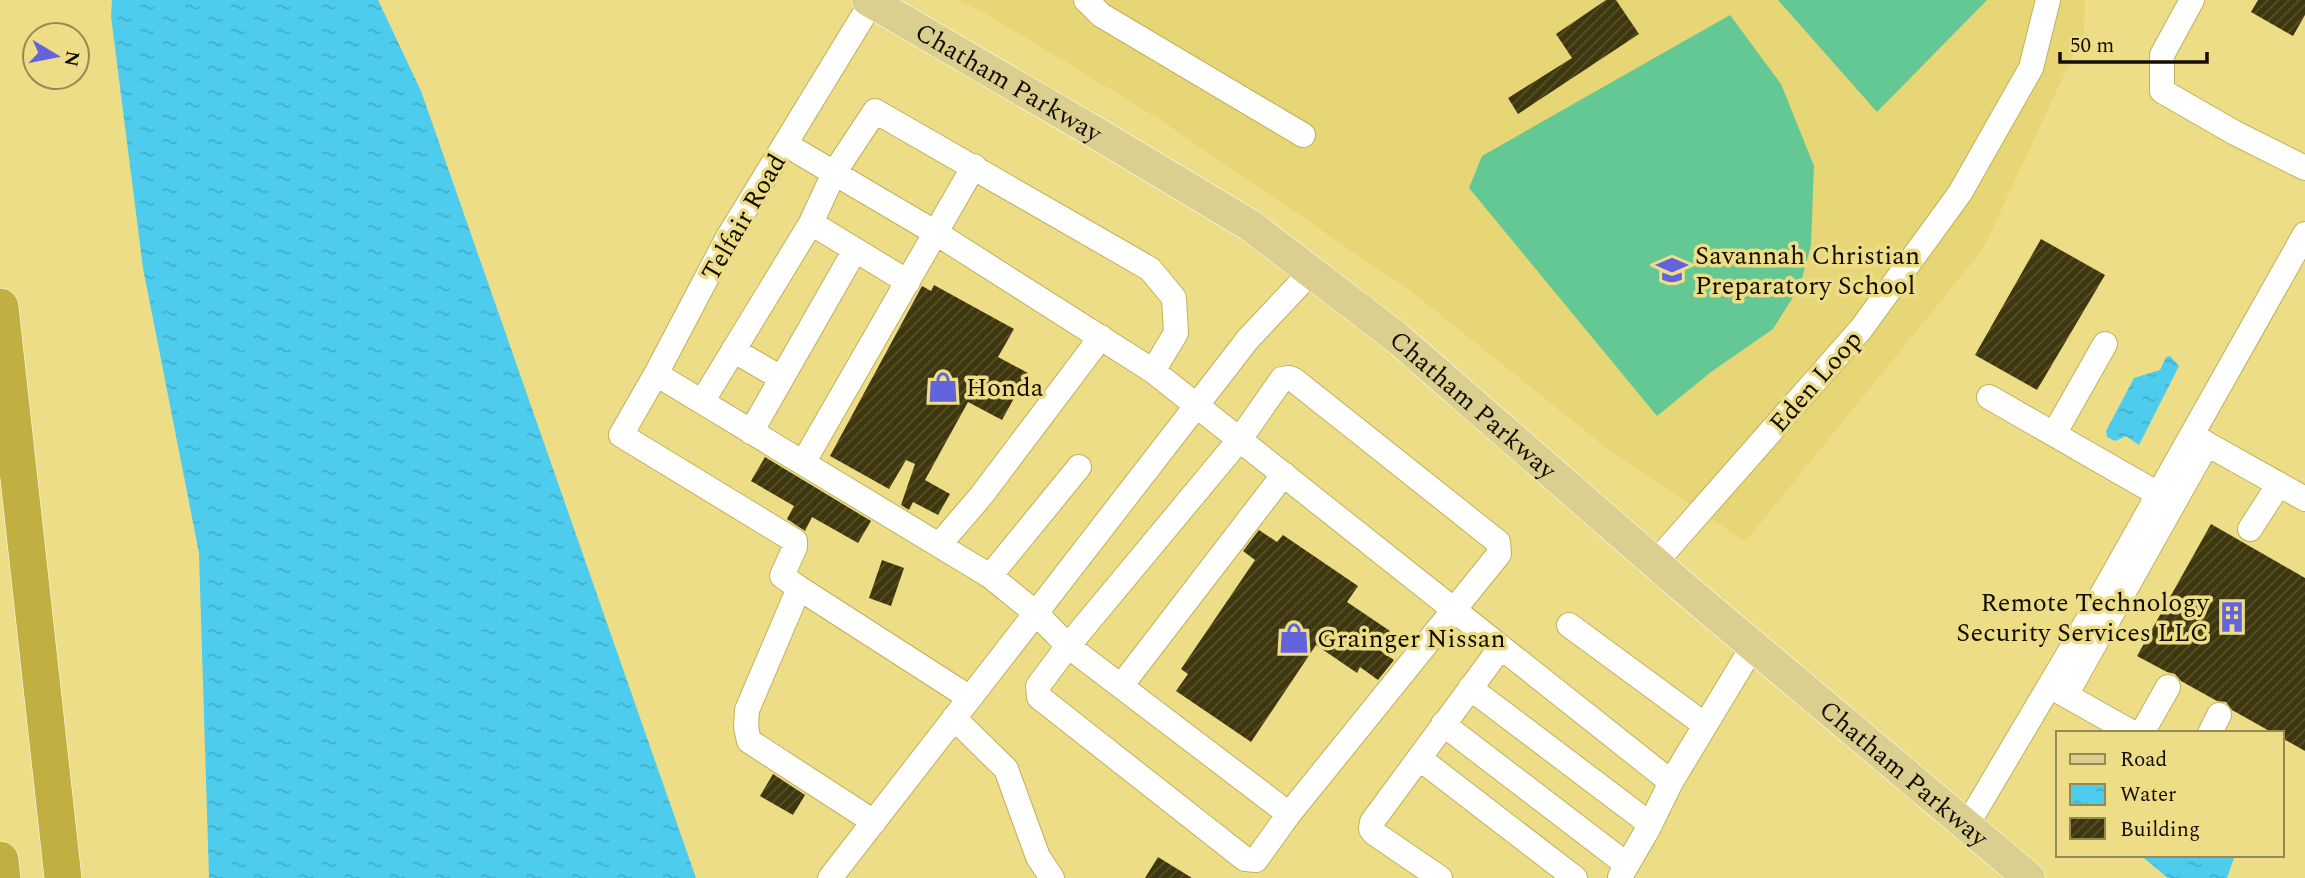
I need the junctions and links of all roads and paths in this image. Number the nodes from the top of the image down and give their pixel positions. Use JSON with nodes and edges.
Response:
{"nodes":[{"id":1,"x":1086,"y":0,"type":"edge"},
{"id":2,"x":2048,"y":0,"type":"edge"},
{"id":3,"x":2192,"y":0,"type":"edge"},
{"id":4,"x":871,"y":1,"type":"edge"},
{"id":5,"x":1303,"y":135,"type":"dead end"},
{"id":6,"x":785,"y":144,"type":"junction"},
{"id":7,"x":974,"y":166,"type":"junction"},
{"id":8,"x":2305,"y":168,"type":"edge"},
{"id":9,"x":834,"y":173,"type":"junction"},
{"id":10,"x":811,"y":223,"type":"junction"},
{"id":11,"x":936,"y":233,"type":"junction"},
{"id":12,"x":2305,"y":234,"type":"edge"},
{"id":13,"x":855,"y":250,"type":"junction"},
{"id":14,"x":1311,"y":272,"type":"junction"},
{"id":15,"x":908,"y":282,"type":"junction"},
{"id":16,"x":0,"y":307,"type":"edge"},
{"id":17,"x":1101,"y":337,"type":"junction"},
{"id":18,"x":2105,"y":344,"type":"dead end"},
{"id":19,"x":733,"y":350,"type":"junction"},
{"id":20,"x":1153,"y":370,"type":"junction"},
{"id":21,"x":656,"y":374,"type":"junction"},
{"id":22,"x":781,"y":378,"type":"junction"},
{"id":23,"x":1989,"y":397,"type":"dead end"},
{"id":24,"x":702,"y":402,"type":"junction"},
{"id":25,"x":1198,"y":405,"type":"junction"},
{"id":26,"x":751,"y":432,"type":"junction"},
{"id":27,"x":2054,"y":434,"type":"junction"},
{"id":28,"x":1240,"y":439,"type":"junction"},
{"id":29,"x":2199,"y":439,"type":"junction"},
{"id":30,"x":803,"y":463,"type":"junction"},
{"id":31,"x":1080,"y":467,"type":"dead end"},
{"id":32,"x":1284,"y":474,"type":"junction"},
{"id":33,"x":2279,"y":484,"type":"junction"},
{"id":34,"x":2158,"y":494,"type":"junction"},
{"id":35,"x":2305,"y":499,"type":"edge"},
{"id":36,"x":2250,"y":529,"type":"dead end"},
{"id":37,"x":939,"y":545,"type":"junction"},
{"id":38,"x":1656,"y":563,"type":"junction"},
{"id":39,"x":990,"y":576,"type":"junction"},
{"id":40,"x":799,"y":588,"type":"junction"},
{"id":41,"x":1455,"y":611,"type":"junction"},
{"id":42,"x":1036,"y":613,"type":"junction"},
{"id":43,"x":1569,"y":625,"type":"dead end"},
{"id":44,"x":1068,"y":646,"type":"junction"},
{"id":45,"x":1754,"y":646,"type":"junction"},
{"id":46,"x":1501,"y":647,"type":"junction"},
{"id":47,"x":1121,"y":686,"type":"junction"},
{"id":48,"x":2168,"y":687,"type":"dead end"},
{"id":49,"x":1469,"y":688,"type":"junction"},
{"id":50,"x":2058,"y":690,"type":"junction"},
{"id":51,"x":970,"y":698,"type":"junction"},
{"id":52,"x":954,"y":718,"type":"junction"},
{"id":53,"x":1443,"y":724,"type":"junction"},
{"id":54,"x":1705,"y":725,"type":"junction"},
{"id":55,"x":2130,"y":731,"type":"edge"},
{"id":56,"x":2143,"y":731,"type":"edge"},
{"id":57,"x":1419,"y":758,"type":"junction"},
{"id":58,"x":1671,"y":782,"type":"junction"},
{"id":59,"x":1289,"y":814,"type":"junction"},
{"id":60,"x":874,"y":822,"type":"junction"},
{"id":61,"x":1650,"y":824,"type":"junction"},
{"id":62,"x":1967,"y":825,"type":"junction"},
{"id":63,"x":0,"y":860,"type":"edge"},
{"id":64,"x":1623,"y":871,"type":"edge"},
{"id":65,"x":0,"y":872,"type":"edge"},
{"id":66,"x":2,"y":878,"type":"edge"},
{"id":67,"x":63,"y":878,"type":"edge"},
{"id":68,"x":830,"y":878,"type":"edge"},
{"id":69,"x":1052,"y":878,"type":"edge"},
{"id":70,"x":1440,"y":878,"type":"edge"},
{"id":71,"x":1575,"y":878,"type":"edge"},
{"id":72,"x":2029,"y":878,"type":"edge"}],
"edges":[{"from":1,"to":5,"type":"street"},
{"from":2,"to":38,"type":"street","name":"Eden Loop"},
{"from":3,"to":8,"type":"street"},
{"from":4,"to":6,"type":"street","name":"Telfair Road"},
{"from":4,"to":14,"type":"main road","name":"Chatham Parkway"},
{"from":6,"to":9,"type":"street"},
{"from":6,"to":21,"type":"street","name":"Telfair Road"},
{"from":7,"to":9,"type":"street"},
{"from":7,"to":11,"type":"street"},
{"from":7,"to":20,"type":"street"},
{"from":9,"to":10,"type":"street"},
{"from":9,"to":11,"type":"street"},
{"from":10,"to":13,"type":"street"},
{"from":10,"to":19,"type":"street"},
{"from":11,"to":15,"type":"street"},
{"from":11,"to":17,"type":"street"},
{"from":12,"to":29,"type":"street"},
{"from":13,"to":15,"type":"street"},
{"from":13,"to":22,"type":"street"},
{"from":14,"to":25,"type":"street"},
{"from":14,"to":38,"type":"main road","name":"Chatham Parkway"},
{"from":15,"to":30,"type":"street"},
{"from":16,"to":67,"type":"highway"},
{"from":17,"to":20,"type":"street"},
{"from":17,"to":37,"type":"street"},
{"from":18,"to":27,"type":"street"},
{"from":19,"to":22,"type":"street"},
{"from":19,"to":24,"type":"street"},
{"from":20,"to":25,"type":"street"},
{"from":21,"to":24,"type":"street"},
{"from":21,"to":40,"type":"street","name":"Telfair Road"},
{"from":22,"to":26,"type":"street"},
{"from":23,"to":27,"type":"street"},
{"from":24,"to":26,"type":"street"},
{"from":25,"to":28,"type":"street"},
{"from":25,"to":42,"type":"street"},
{"from":26,"to":30,"type":"street"},
{"from":27,"to":34,"type":"street"},
{"from":28,"to":32,"type":"street"},
{"from":28,"to":41,"type":"street"},
{"from":28,"to":44,"type":"street"},
{"from":29,"to":33,"type":"street"},
{"from":29,"to":34,"type":"street"},
{"from":29,"to":50,"type":"street"},
{"from":30,"to":37,"type":"street"},
{"from":31,"to":39,"type":"street"},
{"from":32,"to":41,"type":"street"},
{"from":32,"to":47,"type":"street"},
{"from":33,"to":35,"type":"street"},
{"from":33,"to":36,"type":"street"},
{"from":34,"to":50,"type":"street"},
{"from":37,"to":39,"type":"street"},
{"from":38,"to":45,"type":"main road","name":"Chatham Parkway"},
{"from":39,"to":42,"type":"street"},
{"from":40,"to":51,"type":"street"},
{"from":40,"to":60,"type":"street"},
{"from":41,"to":46,"type":"street"},
{"from":41,"to":59,"type":"street"},
{"from":42,"to":44,"type":"street"},
{"from":42,"to":51,"type":"street"},
{"from":43,"to":54,"type":"street"},
{"from":44,"to":47,"type":"street"},
{"from":44,"to":59,"type":"street"},
{"from":45,"to":54,"type":"street"},
{"from":45,"to":62,"type":"main road","name":"Chatham Parkway"},
{"from":46,"to":49,"type":"street"},
{"from":46,"to":58,"type":"street"},
{"from":47,"to":59,"type":"street"},
{"from":48,"to":56,"type":"street"},
{"from":49,"to":53,"type":"street"},
{"from":49,"to":61,"type":"street"},
{"from":50,"to":55,"type":"street"},
{"from":50,"to":62,"type":"street"},
{"from":51,"to":52,"type":"street"},
{"from":52,"to":60,"type":"street"},
{"from":52,"to":69,"type":"street"},
{"from":53,"to":57,"type":"street"},
{"from":53,"to":64,"type":"street"},
{"from":54,"to":58,"type":"street"},
{"from":57,"to":70,"type":"street"},
{"from":57,"to":71,"type":"street"},
{"from":58,"to":61,"type":"street"},
{"from":60,"to":68,"type":"street"},
{"from":61,"to":64,"type":"street"},
{"from":62,"to":72,"type":"main road","name":"Chatham Parkway"},
{"from":63,"to":66,"type":"highway"},
{"from":65,"to":66,"type":"highway"}]}
